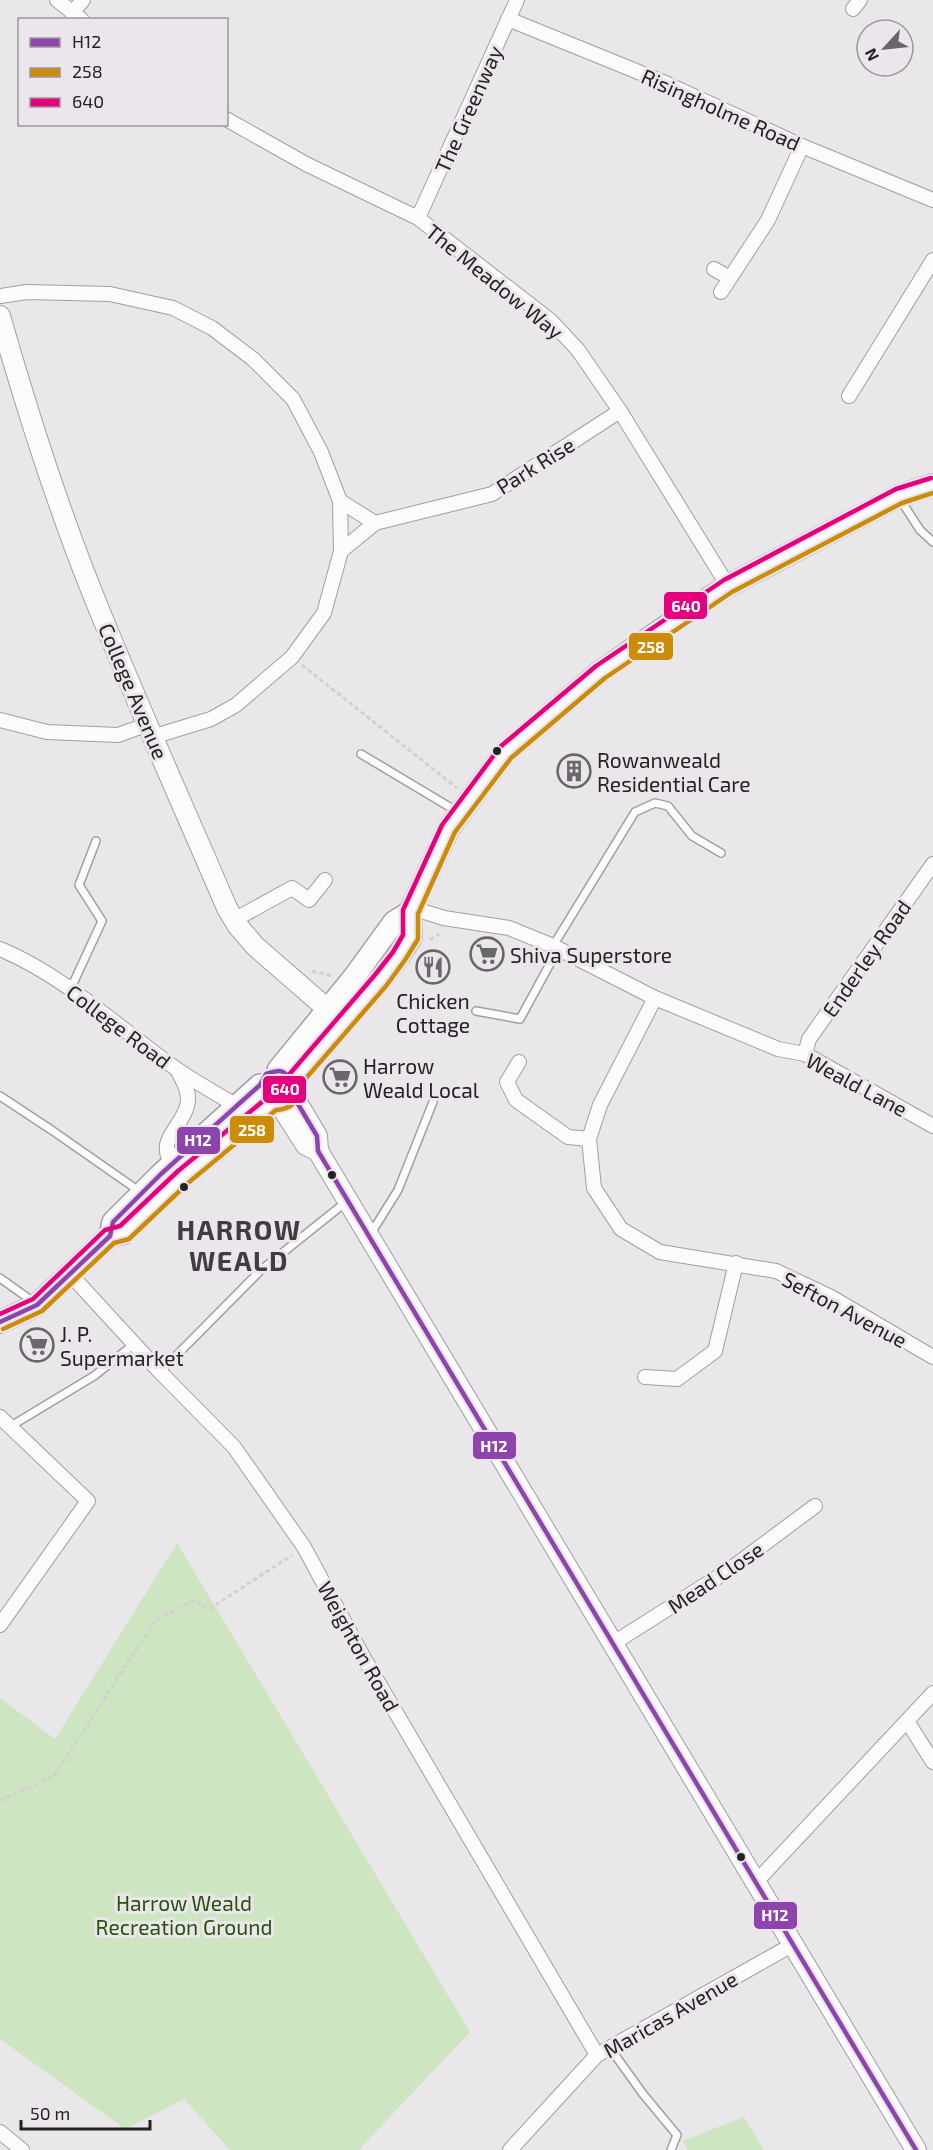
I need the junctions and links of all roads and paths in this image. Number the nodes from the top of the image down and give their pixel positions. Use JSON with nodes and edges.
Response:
{"nodes":[{"id":1,"x":57,"y":0,"type":"edge"},
{"id":2,"x":83,"y":0,"type":"edge"},
{"id":3,"x":517,"y":0,"type":"edge"},
{"id":4,"x":77,"y":16,"type":"edge"},
{"id":5,"x":508,"y":19,"type":"junction"},
{"id":6,"x":228,"y":120,"type":"edge"},
{"id":7,"x":802,"y":146,"type":"junction"},
{"id":8,"x":933,"y":200,"type":"edge"},
{"id":9,"x":418,"y":218,"type":"junction"},
{"id":10,"x":933,"y":260,"type":"edge"},
{"id":11,"x":714,"y":269,"type":"dead end"},
{"id":12,"x":730,"y":278,"type":"junction"},
{"id":13,"x":721,"y":292,"type":"dead end"},
{"id":14,"x":0,"y":296,"type":"edge"},
{"id":15,"x":0,"y":316,"type":"edge"},
{"id":16,"x":849,"y":396,"type":"dead end"},
{"id":17,"x":620,"y":411,"type":"junction"},
{"id":18,"x":933,"y":485,"type":"edge"},
{"id":19,"x":898,"y":496,"type":"junction"},
{"id":20,"x":340,"y":501,"type":"junction"},
{"id":21,"x":375,"y":523,"type":"junction"},
{"id":22,"x":933,"y":542,"type":"edge"},
{"id":23,"x":341,"y":551,"type":"junction"},
{"id":24,"x":728,"y":586,"type":"junction"},
{"id":25,"x":292,"y":657,"type":"junction"},
{"id":26,"x":0,"y":720,"type":"edge"},
{"id":27,"x":149,"y":731,"type":"junction"},
{"id":28,"x":361,"y":754,"type":"dead end"},
{"id":29,"x":465,"y":806,"type":"junction"},
{"id":30,"x":96,"y":841,"type":"dead end"},
{"id":31,"x":721,"y":853,"type":"dead end"},
{"id":32,"x":933,"y":864,"type":"edge"},
{"id":33,"x":325,"y":880,"type":"dead end"},
{"id":34,"x":411,"y":910,"type":"junction"},
{"id":35,"x":234,"y":920,"type":"junction"},
{"id":36,"x":556,"y":947,"type":"junction"},
{"id":37,"x":0,"y":949,"type":"edge"},
{"id":38,"x":71,"y":988,"type":"junction"},
{"id":39,"x":655,"y":998,"type":"junction"},
{"id":40,"x":476,"y":1011,"type":"dead end"},
{"id":41,"x":334,"y":1015,"type":"junction"},
{"id":42,"x":805,"y":1054,"type":"junction"},
{"id":43,"x":519,"y":1062,"type":"dead end"},
{"id":44,"x":178,"y":1071,"type":"junction"},
{"id":45,"x":283,"y":1090,"type":"junction"},
{"id":46,"x":0,"y":1096,"type":"edge"},
{"id":47,"x":434,"y":1102,"type":"dead end"},
{"id":48,"x":237,"y":1106,"type":"junction"},
{"id":49,"x":933,"y":1126,"type":"edge"},
{"id":50,"x":589,"y":1139,"type":"junction"},
{"id":51,"x":177,"y":1171,"type":"junction"},
{"id":52,"x":142,"y":1194,"type":"junction"},
{"id":53,"x":347,"y":1201,"type":"junction"},
{"id":54,"x":110,"y":1236,"type":"junction"},
{"id":55,"x":369,"y":1237,"type":"junction"},
{"id":56,"x":736,"y":1263,"type":"junction"},
{"id":57,"x":70,"y":1274,"type":"junction"},
{"id":58,"x":0,"y":1278,"type":"edge"},
{"id":59,"x":37,"y":1305,"type":"junction"},
{"id":60,"x":0,"y":1322,"type":"edge"},
{"id":61,"x":134,"y":1344,"type":"junction"},
{"id":62,"x":933,"y":1357,"type":"edge"},
{"id":63,"x":160,"y":1372,"type":"junction"},
{"id":64,"x":645,"y":1377,"type":"dead end"},
{"id":65,"x":0,"y":1417,"type":"edge"},
{"id":66,"x":11,"y":1426,"type":"junction"},
{"id":67,"x":815,"y":1506,"type":"dead end"},
{"id":68,"x":304,"y":1547,"type":"junction"},
{"id":69,"x":0,"y":1625,"type":"edge"},
{"id":70,"x":612,"y":1644,"type":"junction"},
{"id":71,"x":933,"y":1693,"type":"edge"},
{"id":72,"x":907,"y":1721,"type":"junction"},
{"id":73,"x":933,"y":1762,"type":"edge"},
{"id":74,"x":0,"y":1800,"type":"edge"},
{"id":75,"x":755,"y":1883,"type":"junction"},
{"id":76,"x":792,"y":1945,"type":"junction"},
{"id":77,"x":610,"y":2048,"type":"junction"},
{"id":78,"x":597,"y":2055,"type":"junction"},
{"id":79,"x":0,"y":2133,"type":"edge"},
{"id":80,"x":22,"y":2150,"type":"edge"},
{"id":81,"x":510,"y":2150,"type":"edge"},
{"id":82,"x":671,"y":2150,"type":"edge"},
{"id":83,"x":916,"y":2150,"type":"edge"}],
"edges":[{"from":1,"to":4,"type":"street"},
{"from":2,"to":4,"type":"street"},
{"from":3,"to":5,"type":"street","name":"The Greenway"},
{"from":5,"to":7,"type":"street","name":"Risingholme Road"},
{"from":5,"to":9,"type":"street","name":"The Greenway"},
{"from":6,"to":9,"type":"street","name":"The Meadow Way"},
{"from":7,"to":8,"type":"street","name":"Risingholme Road"},
{"from":7,"to":12,"type":"street"},
{"from":9,"to":17,"type":"street","name":"The Meadow Way"},
{"from":10,"to":16,"type":"street"},
{"from":11,"to":12,"type":"street"},
{"from":12,"to":13,"type":"street"},
{"from":14,"to":20,"type":"street"},
{"from":15,"to":27,"type":"street","name":"College Avenue"},
{"from":17,"to":21,"type":"street","name":"Park Rise"},
{"from":17,"to":24,"type":"street","name":"The Meadow Way"},
{"from":18,"to":19,"type":"main road"},
{"from":19,"to":22,"type":"lane"},
{"from":19,"to":24,"type":"main road"},
{"from":20,"to":21,"type":"street"},
{"from":20,"to":23,"type":"street"},
{"from":21,"to":23,"type":"street","name":"Park Rise"},
{"from":23,"to":25,"type":"street"},
{"from":24,"to":29,"type":"main road"},
{"from":25,"to":27,"type":"street"},
{"from":25,"to":29,"type":"path"},
{"from":26,"to":27,"type":"street"},
{"from":27,"to":35,"type":"street","name":"College Avenue"},
{"from":28,"to":29,"type":"lane"},
{"from":29,"to":34,"type":"main road"},
{"from":30,"to":38,"type":"lane"},
{"from":31,"to":36,"type":"lane"},
{"from":32,"to":42,"type":"street","name":"Enderley Road"},
{"from":33,"to":35,"type":"street"},
{"from":34,"to":36,"type":"street","name":"Weald Lane"},
{"from":34,"to":41,"type":"main road"},
{"from":35,"to":41,"type":"street","name":"College Avenue"},
{"from":36,"to":39,"type":"street","name":"Weald Lane"},
{"from":36,"to":40,"type":"lane"},
{"from":37,"to":38,"type":"street","name":"College Road"},
{"from":38,"to":44,"type":"street","name":"College Road"},
{"from":39,"to":42,"type":"street","name":"Weald Lane"},
{"from":39,"to":50,"type":"street","name":"Sefton Avenue"},
{"from":41,"to":45,"type":"main road"},
{"from":42,"to":49,"type":"street","name":"Weald Lane"},
{"from":43,"to":50,"type":"street"},
{"from":44,"to":48,"type":"street","name":"College Road"},
{"from":44,"to":51,"type":"street"},
{"from":45,"to":48,"type":"main road"},
{"from":45,"to":51,"type":"main road"},
{"from":45,"to":53,"type":"street"},
{"from":46,"to":52,"type":"lane"},
{"from":47,"to":55,"type":"lane"},
{"from":48,"to":51,"type":"main road"},
{"from":50,"to":56,"type":"street","name":"Sefton Avenue"},
{"from":51,"to":52,"type":"main road"},
{"from":51,"to":54,"type":"main road"},
{"from":52,"to":54,"type":"main road"},
{"from":53,"to":55,"type":"street"},
{"from":53,"to":63,"type":"lane"},
{"from":54,"to":57,"type":"main road"},
{"from":55,"to":70,"type":"street"},
{"from":56,"to":62,"type":"street","name":"Sefton Avenue"},
{"from":56,"to":64,"type":"street"},
{"from":57,"to":59,"type":"main road"},
{"from":57,"to":61,"type":"street","name":"Weighton Road"},
{"from":58,"to":59,"type":"lane"},
{"from":59,"to":60,"type":"main road"},
{"from":61,"to":63,"type":"street","name":"Weighton Road"},
{"from":61,"to":66,"type":"lane"},
{"from":63,"to":68,"type":"street","name":"Weighton Road"},
{"from":65,"to":66,"type":"street"},
{"from":66,"to":69,"type":"street"},
{"from":67,"to":70,"type":"street","name":"Mead Close"},
{"from":68,"to":74,"type":"path"},
{"from":68,"to":78,"type":"street","name":"Weighton Road"},
{"from":70,"to":75,"type":"street"},
{"from":71,"to":72,"type":"street"},
{"from":72,"to":73,"type":"street"},
{"from":72,"to":75,"type":"street"},
{"from":75,"to":76,"type":"street"},
{"from":76,"to":77,"type":"street","name":"Maricas Avenue"},
{"from":76,"to":83,"type":"street"},
{"from":77,"to":78,"type":"street","name":"Maricas Avenue"},
{"from":77,"to":82,"type":"lane"},
{"from":78,"to":81,"type":"street","name":"Maricas Avenue"},
{"from":79,"to":80,"type":"street"}]}
